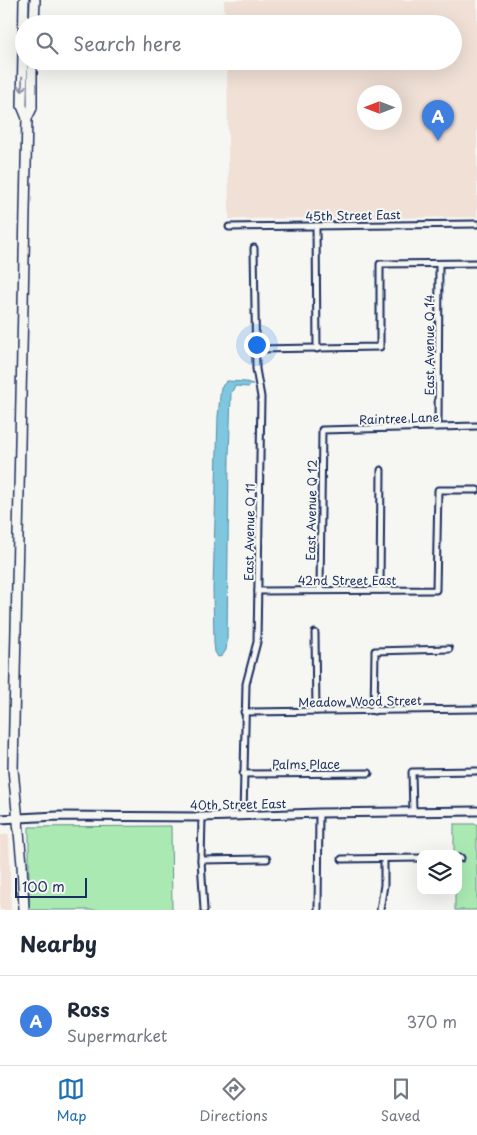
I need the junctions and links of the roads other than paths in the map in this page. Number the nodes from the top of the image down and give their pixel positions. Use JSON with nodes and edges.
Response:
{"nodes":[{"id":1,"x":24,"y":0,"type":"edge"},
{"id":2,"x":30,"y":0,"type":"edge"},
{"id":3,"x":35,"y":0,"type":"edge"},
{"id":4,"x":24,"y":15,"type":"edge"},
{"id":5,"x":31,"y":15,"type":"edge"},
{"id":6,"x":33,"y":15,"type":"edge"},
{"id":7,"x":23,"y":70,"type":"edge"},
{"id":8,"x":32,"y":70,"type":"edge"},
{"id":9,"x":26,"y":118,"type":"junction"},
{"id":10,"x":477,"y":224,"type":"edge"},
{"id":11,"x":316,"y":226,"type":"junction"},
{"id":12,"x":229,"y":227,"type":"dead end"},
{"id":13,"x":254,"y":248,"type":"dead end"},
{"id":14,"x":477,"y":262,"type":"edge"},
{"id":15,"x":439,"y":264,"type":"junction"},
{"id":16,"x":256,"y":349,"type":"junction"},
{"id":17,"x":317,"y":349,"type":"junction"},
{"id":18,"x":438,"y":426,"type":"junction"},
{"id":19,"x":477,"y":426,"type":"edge"},
{"id":20,"x":322,"y":430,"type":"joint"},
{"id":21,"x":381,"y":470,"type":"dead end"},
{"id":22,"x":477,"y":490,"type":"edge"},
{"id":23,"x":320,"y":590,"type":"junction"},
{"id":24,"x":380,"y":590,"type":"junction"},
{"id":25,"x":258,"y":591,"type":"junction"},
{"id":26,"x":315,"y":633,"type":"dead end"},
{"id":27,"x":449,"y":649,"type":"dead end"},
{"id":28,"x":477,"y":709,"type":"edge"},
{"id":29,"x":374,"y":711,"type":"junction"},
{"id":30,"x":244,"y":712,"type":"junction"},
{"id":31,"x":316,"y":712,"type":"junction"},
{"id":32,"x":477,"y":771,"type":"edge"},
{"id":33,"x":369,"y":773,"type":"dead end"},
{"id":34,"x":243,"y":774,"type":"junction"},
{"id":35,"x":477,"y":811,"type":"edge"},
{"id":36,"x":412,"y":812,"type":"junction"},
{"id":37,"x":319,"y":813,"type":"junction"},
{"id":38,"x":202,"y":816,"type":"junction"},
{"id":39,"x":243,"y":816,"type":"junction"},
{"id":40,"x":17,"y":818,"type":"junction"},
{"id":41,"x":0,"y":820,"type":"edge"},
{"id":42,"x":267,"y":858,"type":"dead end"},
{"id":43,"x":417,"y":858,"type":"edge"},
{"id":44,"x":342,"y":859,"type":"dead end"},
{"id":45,"x":384,"y":859,"type":"junction"},
{"id":46,"x":201,"y":860,"type":"junction"},
{"id":47,"x":24,"y":910,"type":"edge"},
{"id":48,"x":204,"y":910,"type":"edge"},
{"id":49,"x":318,"y":910,"type":"edge"},
{"id":50,"x":380,"y":910,"type":"edge"}],
"edges":[{"from":1,"to":4,"type":"highway","one_way":true},
{"from":2,"to":5,"type":"highway"},
{"from":3,"to":6,"type":"highway"},
{"from":7,"to":9,"type":"highway","one_way":true},
{"from":8,"to":9,"type":"highway"},
{"from":9,"to":40,"type":"highway"},
{"from":10,"to":11,"type":"street","name":"45th Street East"},
{"from":11,"to":12,"type":"street","name":"45th Street East"},
{"from":11,"to":17,"type":"street"},
{"from":13,"to":16,"type":"street","name":"East Avenue Q 11"},
{"from":14,"to":15,"type":"street"},
{"from":15,"to":17,"type":"street"},
{"from":15,"to":18,"type":"street","name":"East Avenue Q 14"},
{"from":16,"to":17,"type":"street"},
{"from":16,"to":25,"type":"street","name":"East Avenue Q 11"},
{"from":18,"to":19,"type":"street","name":"Raintree Lane"},
{"from":18,"to":20,"type":"street","name":"Raintree Lane"},
{"from":20,"to":23,"type":"street","name":"East Avenue Q 12"},
{"from":21,"to":24,"type":"street"},
{"from":22,"to":24,"type":"street","name":"42nd Street East"},
{"from":23,"to":24,"type":"street","name":"42nd Street East"},
{"from":23,"to":25,"type":"street","name":"42nd Street East"},
{"from":25,"to":30,"type":"street","name":"East Avenue Q 11"},
{"from":26,"to":31,"type":"street"},
{"from":27,"to":29,"type":"street"},
{"from":28,"to":29,"type":"street","name":"Meadow Wood Street"},
{"from":29,"to":31,"type":"street","name":"Meadow Wood Street"},
{"from":30,"to":31,"type":"street","name":"Meadow Wood Street"},
{"from":30,"to":34,"type":"street","name":"East Avenue Q 11"},
{"from":32,"to":36,"type":"street"},
{"from":33,"to":34,"type":"street","name":"Palms Place"},
{"from":34,"to":39,"type":"street","name":"East Avenue Q 11"},
{"from":35,"to":36,"type":"main road","name":"40th Street East"},
{"from":36,"to":37,"type":"main road","name":"40th Street East"},
{"from":37,"to":39,"type":"main road","name":"40th Street East"},
{"from":37,"to":49,"type":"street"},
{"from":38,"to":39,"type":"main road","name":"40th Street East"},
{"from":38,"to":40,"type":"main road","name":"40th Street East"},
{"from":38,"to":46,"type":"street"},
{"from":40,"to":41,"type":"main road","name":"40th Street East"},
{"from":40,"to":47,"type":"highway"},
{"from":42,"to":46,"type":"street"},
{"from":43,"to":45,"type":"street"},
{"from":44,"to":45,"type":"street"},
{"from":45,"to":50,"type":"street"},
{"from":46,"to":48,"type":"street"}]}
